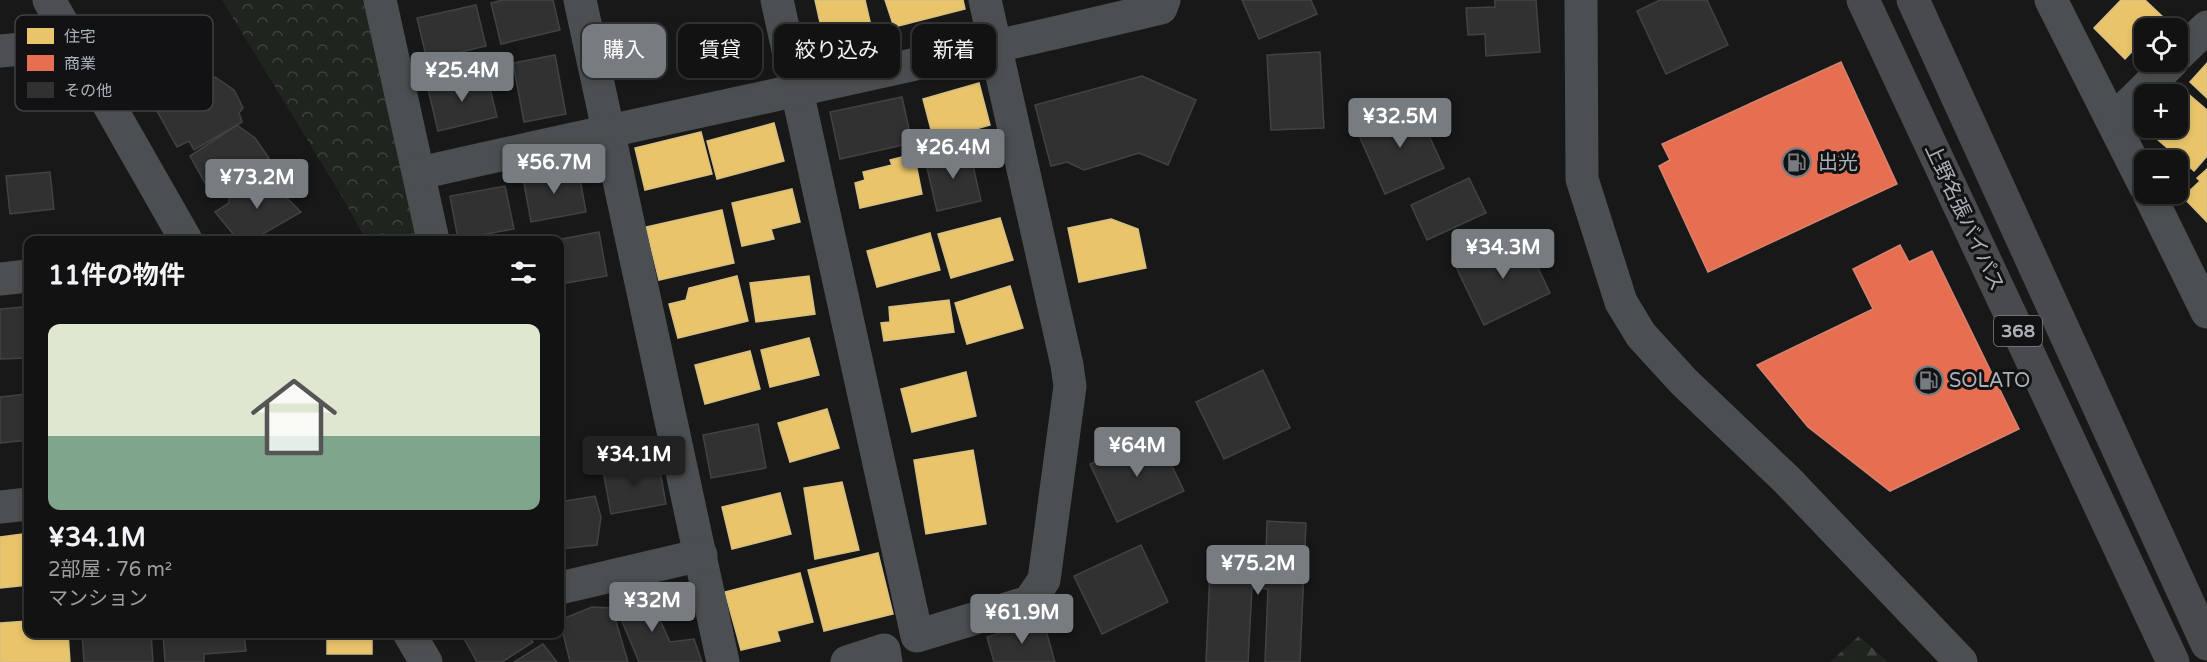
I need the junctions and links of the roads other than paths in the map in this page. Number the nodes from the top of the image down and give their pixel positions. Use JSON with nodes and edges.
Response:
{"nodes":[{"id":1,"x":49,"y":0,"type":"edge"},
{"id":2,"x":380,"y":0,"type":"edge"},
{"id":3,"x":580,"y":0,"type":"edge"},
{"id":4,"x":777,"y":0,"type":"edge"},
{"id":5,"x":985,"y":0,"type":"edge"},
{"id":6,"x":1164,"y":0,"type":"edge"},
{"id":7,"x":1581,"y":0,"type":"edge"},
{"id":8,"x":1863,"y":0,"type":"edge"},
{"id":9,"x":1913,"y":0,"type":"edge"},
{"id":10,"x":2051,"y":0,"type":"edge"},
{"id":11,"x":58,"y":15,"type":"edge"},
{"id":12,"x":990,"y":24,"type":"edge"},
{"id":13,"x":2207,"y":27,"type":"edge"},
{"id":14,"x":2188,"y":45,"type":"edge"},
{"id":15,"x":996,"y":48,"type":"edge"},
{"id":16,"x":15,"y":50,"type":"edge"},
{"id":17,"x":0,"y":51,"type":"edge"},
{"id":18,"x":996,"y":52,"type":"edge"},
{"id":19,"x":912,"y":65,"type":"edge"},
{"id":20,"x":2162,"y":72,"type":"edge"},
{"id":21,"x":796,"y":89,"type":"junction"},
{"id":22,"x":112,"y":111,"type":"edge"},
{"id":23,"x":2113,"y":120,"type":"junction"},
{"id":24,"x":608,"y":130,"type":"junction"},
{"id":25,"x":2134,"y":163,"type":"edge"},
{"id":26,"x":420,"y":173,"type":"junction"},
{"id":27,"x":2154,"y":204,"type":"edge"},
{"id":28,"x":184,"y":236,"type":"edge"},
{"id":29,"x":433,"y":236,"type":"edge"},
{"id":30,"x":24,"y":276,"type":"edge"},
{"id":31,"x":0,"y":279,"type":"edge"},
{"id":32,"x":2205,"y":305,"type":"edge"},
{"id":33,"x":24,"y":504,"type":"edge"},
{"id":34,"x":0,"y":507,"type":"edge"},
{"id":35,"x":701,"y":555,"type":"junction"},
{"id":36,"x":564,"y":587,"type":"edge"},
{"id":37,"x":918,"y":636,"type":"junction"},
{"id":38,"x":412,"y":638,"type":"edge"},
{"id":39,"x":2207,"y":644,"type":"edge"},
{"id":40,"x":885,"y":656,"type":"edge"},
{"id":41,"x":426,"y":662,"type":"edge"},
{"id":42,"x":723,"y":662,"type":"edge"},
{"id":43,"x":848,"y":662,"type":"edge"},
{"id":44,"x":1961,"y":662,"type":"edge"},
{"id":45,"x":2173,"y":662,"type":"edge"}],
"edges":[{"from":1,"to":11,"type":"street"},
{"from":2,"to":26,"type":"street"},
{"from":3,"to":24,"type":"street"},
{"from":4,"to":21,"type":"street"},
{"from":5,"to":12,"type":"street"},
{"from":6,"to":15,"type":"street"},
{"from":7,"to":44,"type":"street"},
{"from":8,"to":45,"type":"highway","name":"上野名張バイパス","number":"368"},
{"from":9,"to":39,"type":"highway","number":"368"},
{"from":10,"to":23,"type":"street"},
{"from":13,"to":14,"type":"street"},
{"from":16,"to":17,"type":"street"},
{"from":18,"to":37,"type":"street"},
{"from":19,"to":21,"type":"street"},
{"from":20,"to":23,"type":"street"},
{"from":21,"to":24,"type":"street"},
{"from":21,"to":37,"type":"street"},
{"from":22,"to":28,"type":"street"},
{"from":23,"to":25,"type":"street"},
{"from":24,"to":26,"type":"street"},
{"from":24,"to":35,"type":"street"},
{"from":26,"to":29,"type":"street"},
{"from":27,"to":32,"type":"street"},
{"from":30,"to":31,"type":"street"},
{"from":33,"to":34,"type":"street"},
{"from":35,"to":36,"type":"street"},
{"from":35,"to":42,"type":"street"},
{"from":37,"to":40,"type":"street"},
{"from":38,"to":41,"type":"street"},
{"from":40,"to":43,"type":"street"}]}
